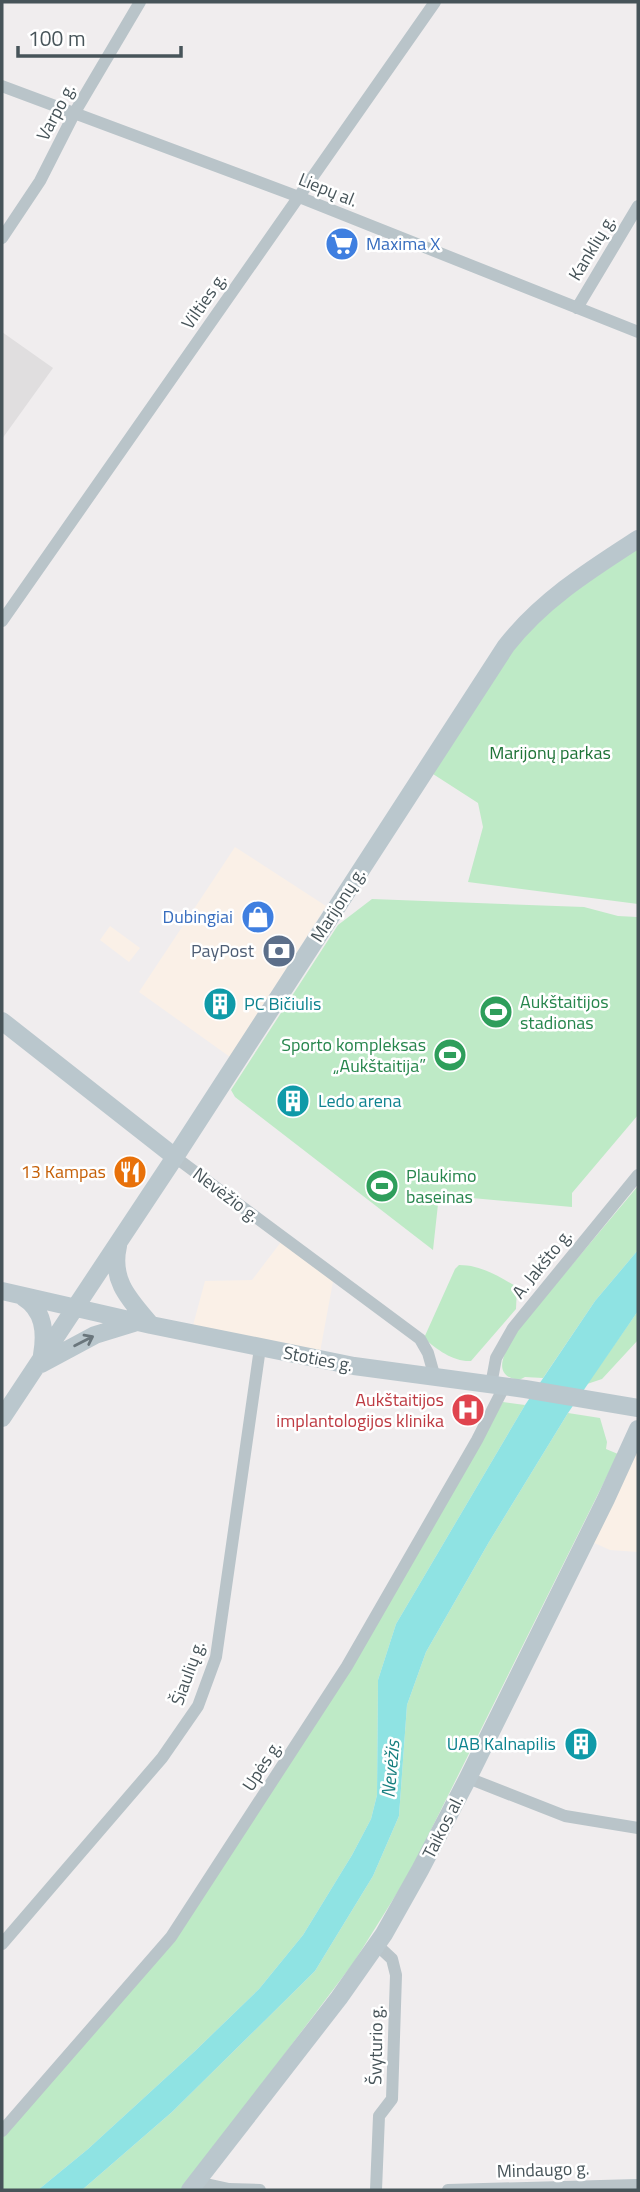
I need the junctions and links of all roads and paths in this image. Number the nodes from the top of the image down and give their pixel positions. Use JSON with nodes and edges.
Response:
{"nodes":[{"id":1,"x":140,"y":2,"type":"edge"},
{"id":2,"x":435,"y":2,"type":"edge"},
{"id":3,"x":2,"y":86,"type":"edge"},
{"id":4,"x":75,"y":112,"type":"junction"},
{"id":5,"x":299,"y":197,"type":"junction"},
{"id":6,"x":638,"y":206,"type":"edge"},
{"id":7,"x":2,"y":238,"type":"edge"},
{"id":8,"x":577,"y":308,"type":"junction"},
{"id":9,"x":638,"y":332,"type":"edge"},
{"id":10,"x":638,"y":539,"type":"edge"},
{"id":11,"x":2,"y":621,"type":"edge"},
{"id":12,"x":2,"y":1021,"type":"edge"},
{"id":13,"x":174,"y":1157,"type":"junction"},
{"id":14,"x":638,"y":1175,"type":"edge"},
{"id":15,"x":118,"y":1243,"type":"junction"},
{"id":16,"x":2,"y":1291,"type":"edge"},
{"id":17,"x":20,"y":1295,"type":"junction"},
{"id":18,"x":75,"y":1307,"type":"junction"},
{"id":19,"x":144,"y":1324,"type":"junction"},
{"id":20,"x":260,"y":1348,"type":"junction"},
{"id":21,"x":39,"y":1364,"type":"junction"},
{"id":22,"x":435,"y":1378,"type":"junction"},
{"id":23,"x":497,"y":1386,"type":"junction"},
{"id":24,"x":638,"y":1408,"type":"edge"},
{"id":25,"x":2,"y":1418,"type":"edge"},
{"id":26,"x":638,"y":1430,"type":"edge"},
{"id":27,"x":468,"y":1778,"type":"junction"},
{"id":28,"x":638,"y":1828,"type":"edge"},
{"id":29,"x":2,"y":1944,"type":"edge"},
{"id":30,"x":377,"y":1945,"type":"junction"},
{"id":31,"x":2,"y":2131,"type":"edge"},
{"id":32,"x":638,"y":2185,"type":"edge"},
{"id":33,"x":194,"y":2186,"type":"edge"},
{"id":34,"x":260,"y":2190,"type":"edge"},
{"id":35,"x":376,"y":2190,"type":"edge"},
{"id":36,"x":448,"y":2190,"type":"edge"}],
"edges":[{"from":1,"to":4,"type":"street","name":"Varpo g."},
{"from":2,"to":5,"type":"street","name":"Vilties g."},
{"from":3,"to":4,"type":"street","name":"Liepų al."},
{"from":4,"to":5,"type":"street","name":"Liepų al."},
{"from":4,"to":7,"type":"street","name":"Varpo g."},
{"from":5,"to":8,"type":"street","name":"Liepų al."},
{"from":5,"to":11,"type":"street","name":"Vilties g."},
{"from":6,"to":8,"type":"street","name":"Kanklių g."},
{"from":8,"to":9,"type":"street","name":"Liepų al."},
{"from":10,"to":13,"type":"main road","name":"Marijonų g."},
{"from":12,"to":13,"type":"main road","name":"Nevėžio g."},
{"from":13,"to":15,"type":"main road","name":"Marijonų g."},
{"from":13,"to":22,"type":"street","name":"Nevėžio g."},
{"from":14,"to":23,"type":"street","name":"A. Jakšto g."},
{"from":15,"to":18,"type":"main road","name":"Marijonų g."},
{"from":15,"to":19,"type":"main road"},
{"from":16,"to":17,"type":"main road","name":"Stoties g."},
{"from":17,"to":18,"type":"main road","name":"Stoties g."},
{"from":17,"to":21,"type":"main road"},
{"from":18,"to":19,"type":"main road","name":"Stoties g."},
{"from":18,"to":21,"type":"main road","name":"Marijonų g."},
{"from":19,"to":20,"type":"main road","name":"Stoties g."},
{"from":21,"to":19,"type":"main road","one_way":true},
{"from":20,"to":22,"type":"main road","name":"Stoties g."},
{"from":20,"to":29,"type":"street","name":"Šiaulių g."},
{"from":21,"to":25,"type":"main road","name":"Marijonų g."},
{"from":22,"to":23,"type":"main road","name":"Stoties g."},
{"from":23,"to":24,"type":"main road","name":"Stoties g."},
{"from":23,"to":31,"type":"street","name":"Upės g."},
{"from":26,"to":27,"type":"main road","name":"Taikos al."},
{"from":27,"to":28,"type":"street"},
{"from":27,"to":30,"type":"main road","name":"Taikos al."},
{"from":30,"to":33,"type":"main road","name":"Taikos al."},
{"from":30,"to":35,"type":"street","name":"Švyturio g."},
{"from":32,"to":36,"type":"street","name":"Mindaugo g."},
{"from":33,"to":34,"type":"street"}]}
